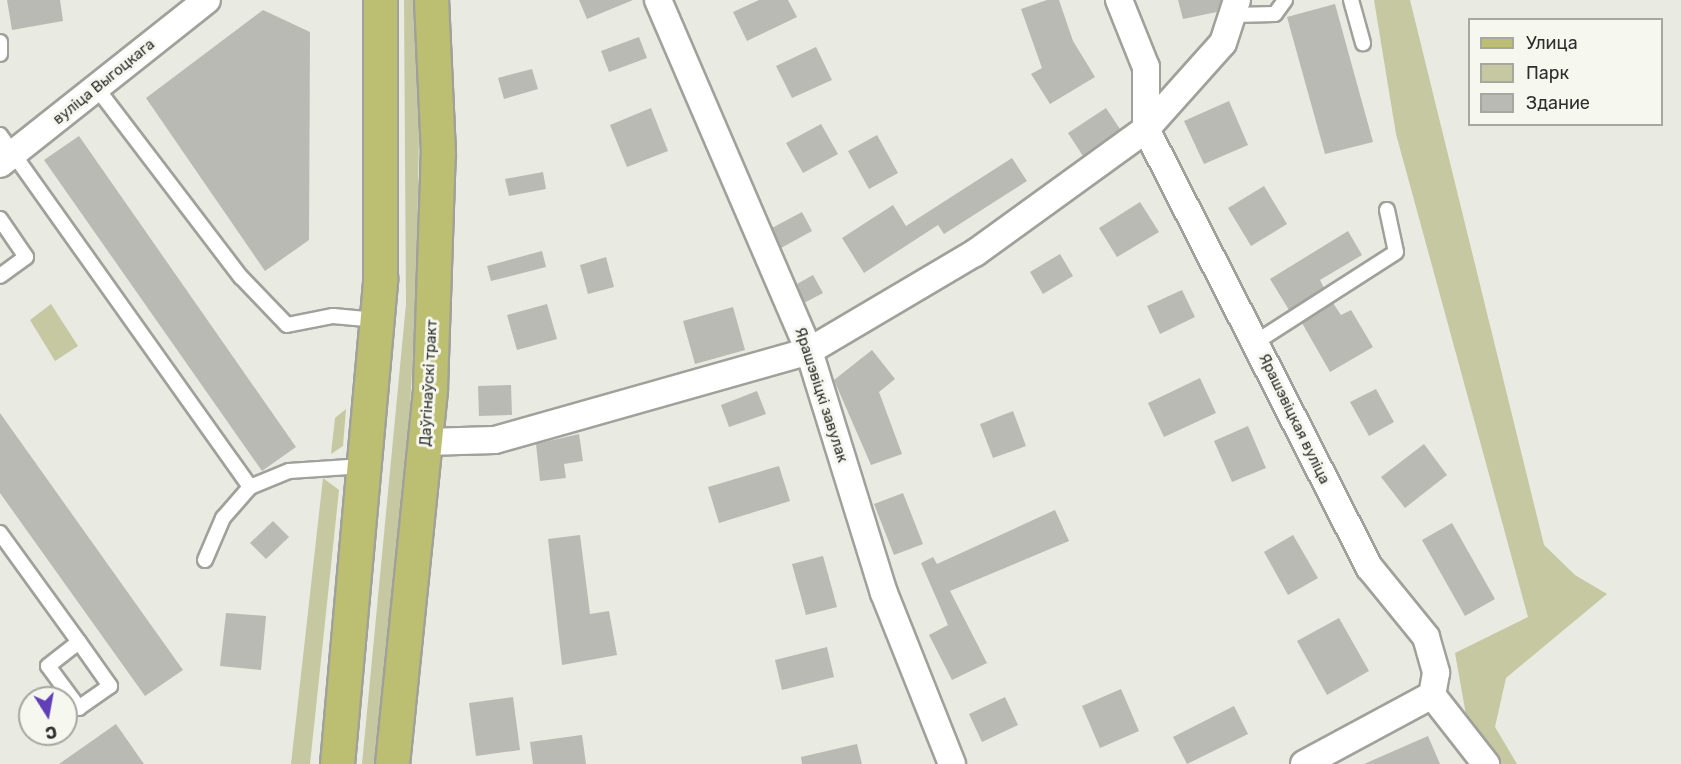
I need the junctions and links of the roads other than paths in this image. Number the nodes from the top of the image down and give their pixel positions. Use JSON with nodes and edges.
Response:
{"nodes":[{"id":1,"x":380,"y":0,"type":"edge"},
{"id":2,"x":430,"y":0,"type":"edge"},
{"id":3,"x":658,"y":0,"type":"edge"},
{"id":4,"x":1119,"y":0,"type":"edge"},
{"id":5,"x":1285,"y":0,"type":"edge"},
{"id":6,"x":1351,"y":0,"type":"edge"},
{"id":7,"x":204,"y":1,"type":"edge"},
{"id":8,"x":1236,"y":7,"type":"edge"},
{"id":9,"x":0,"y":42,"type":"edge"},
{"id":10,"x":1362,"y":43,"type":"dead end"},
{"id":11,"x":0,"y":54,"type":"edge"},
{"id":12,"x":96,"y":87,"type":"junction"},
{"id":13,"x":1146,"y":129,"type":"junction"},
{"id":14,"x":5,"y":151,"type":"edge"},
{"id":15,"x":1387,"y":210,"type":"dead end"},
{"id":16,"x":0,"y":219,"type":"edge"},
{"id":17,"x":0,"y":276,"type":"edge"},
{"id":18,"x":377,"y":320,"type":"junction"},
{"id":19,"x":1256,"y":342,"type":"junction"},
{"id":20,"x":809,"y":351,"type":"junction"},
{"id":21,"x":426,"y":442,"type":"junction"},
{"id":22,"x":366,"y":465,"type":"junction"},
{"id":23,"x":250,"y":486,"type":"junction"},
{"id":24,"x":0,"y":533,"type":"edge"},
{"id":25,"x":205,"y":560,"type":"dead end"},
{"id":26,"x":79,"y":642,"type":"junction"},
{"id":27,"x":1432,"y":695,"type":"junction"},
{"id":28,"x":337,"y":764,"type":"edge"},
{"id":29,"x":392,"y":764,"type":"edge"},
{"id":30,"x":952,"y":764,"type":"edge"},
{"id":31,"x":1304,"y":764,"type":"edge"},
{"id":32,"x":1486,"y":764,"type":"edge"}],
"edges":[{"from":1,"to":18,"type":"main road"},
{"from":2,"to":21,"type":"main road","name":"Даўгінаўскі тракт"},
{"from":3,"to":20,"type":"street","name":"Ярашэвіцкі завулак"},
{"from":4,"to":13,"type":"street","name":"Ярашэвіцкая вуліца"},
{"from":5,"to":8,"type":"lane"},
{"from":6,"to":10,"type":"lane"},
{"from":7,"to":12,"type":"street","name":"вуліца Выгоцкага"},
{"from":8,"to":13,"type":"street"},
{"from":9,"to":11,"type":"lane"},
{"from":12,"to":14,"type":"street","name":"вуліца Выгоцкага"},
{"from":12,"to":18,"type":"lane"},
{"from":13,"to":19,"type":"street","name":"Ярашэвіцкая вуліца"},
{"from":13,"to":20,"type":"street"},
{"from":14,"to":23,"type":"lane"},
{"from":15,"to":19,"type":"lane"},
{"from":16,"to":17,"type":"lane"},
{"from":18,"to":22,"type":"main road"},
{"from":19,"to":27,"type":"street","name":"Ярашэвіцкая вуліца"},
{"from":20,"to":21,"type":"street"},
{"from":20,"to":30,"type":"street","name":"Ярашэвіцкі завулак"},
{"from":21,"to":29,"type":"main road","name":"Даўгінаўскі тракт"},
{"from":22,"to":23,"type":"lane"},
{"from":22,"to":28,"type":"main road"},
{"from":23,"to":25,"type":"lane"},
{"from":24,"to":26,"type":"lane"},
{"from":26,"to":26,"type":"lane"},
{"from":27,"to":31,"type":"street"},
{"from":27,"to":32,"type":"street"}]}
